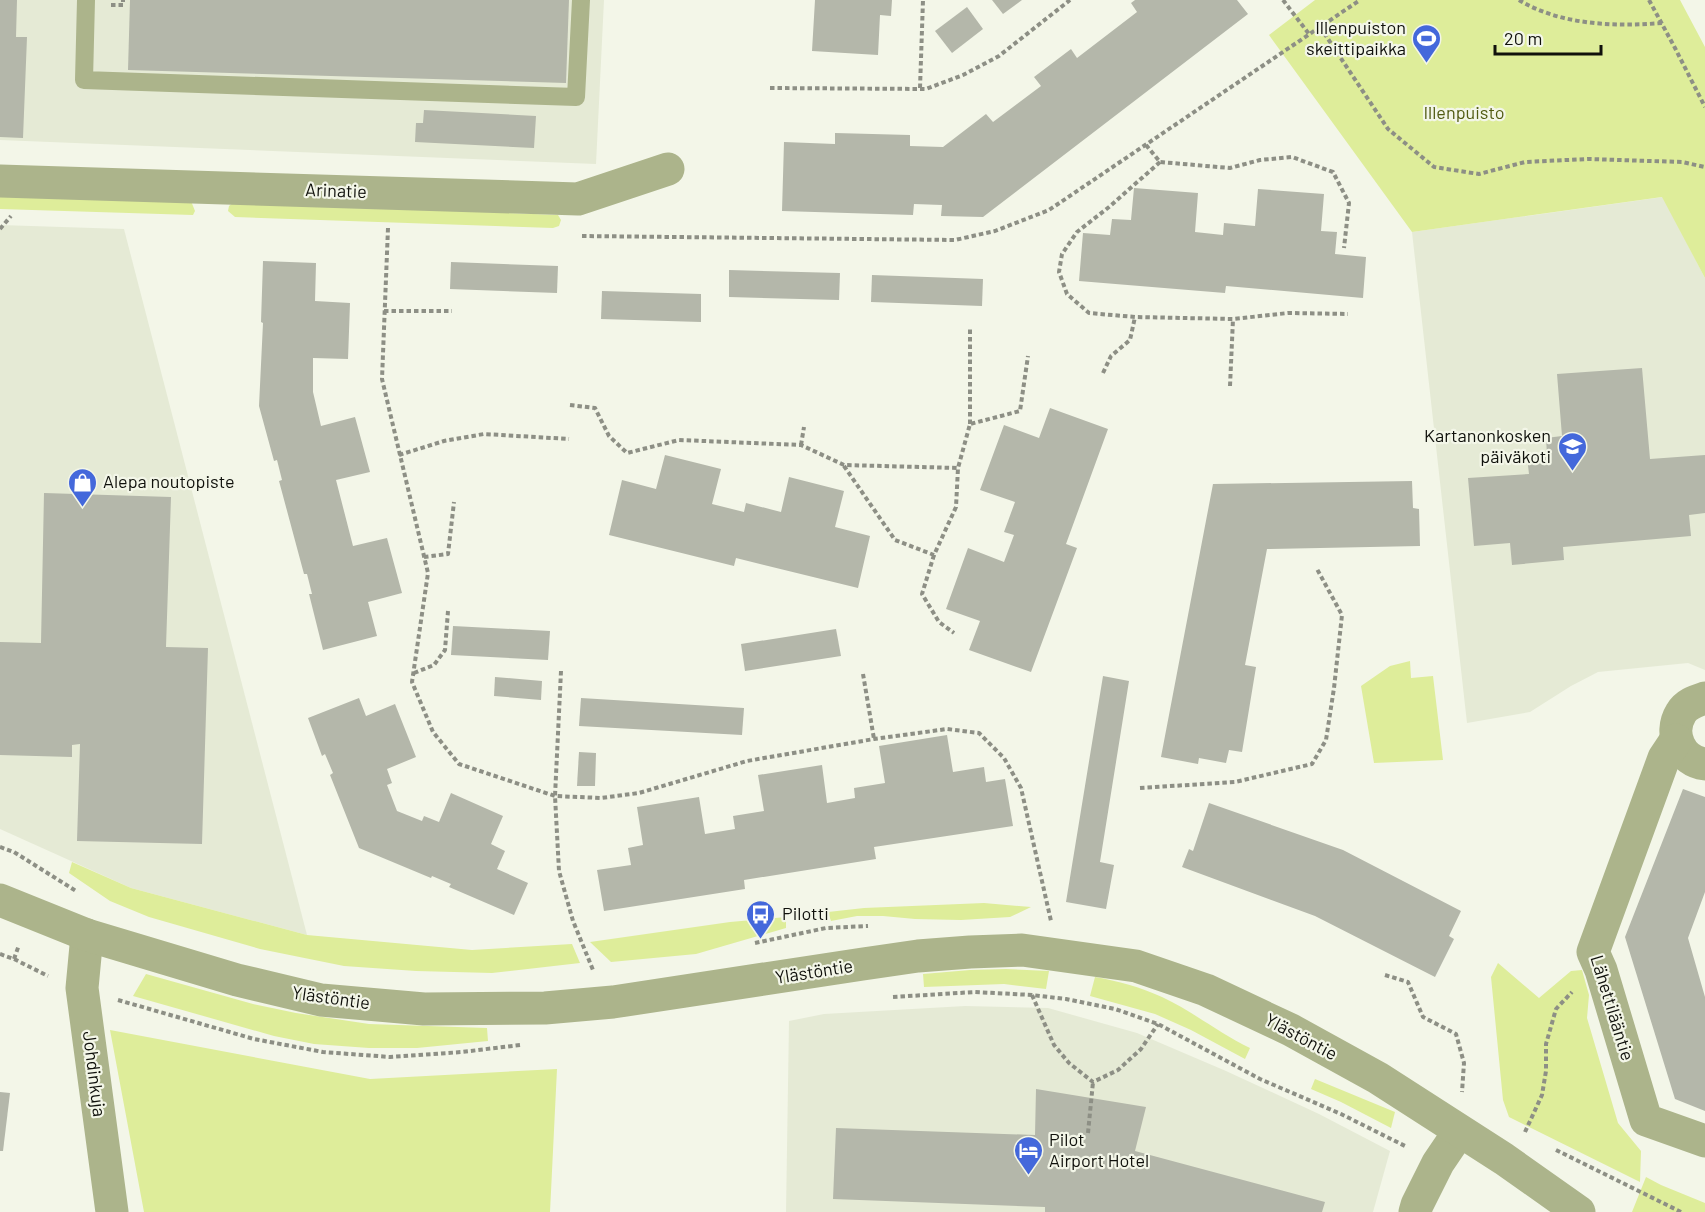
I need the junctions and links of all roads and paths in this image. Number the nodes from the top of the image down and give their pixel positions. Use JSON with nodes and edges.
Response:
{"nodes":[{"id":1,"x":86,"y":0,"type":"edge"},
{"id":2,"x":581,"y":0,"type":"edge"},
{"id":3,"x":923,"y":0,"type":"edge"},
{"id":4,"x":1070,"y":0,"type":"edge"},
{"id":5,"x":1283,"y":0,"type":"edge"},
{"id":6,"x":1360,"y":0,"type":"edge"},
{"id":7,"x":1519,"y":0,"type":"edge"},
{"id":8,"x":1649,"y":0,"type":"edge"},
{"id":9,"x":1662,"y":23,"type":"junction"},
{"id":10,"x":1320,"y":27,"type":"junction"},
{"id":11,"x":1309,"y":34,"type":"junction"},
{"id":12,"x":770,"y":88,"type":"dead end"},
{"id":13,"x":920,"y":88,"type":"junction"},
{"id":14,"x":1705,"y":108,"type":"edge"},
{"id":15,"x":1146,"y":145,"type":"junction"},
{"id":16,"x":1160,"y":162,"type":"junction"},
{"id":17,"x":1705,"y":167,"type":"edge"},
{"id":18,"x":668,"y":169,"type":"dead end"},
{"id":19,"x":0,"y":181,"type":"edge"},
{"id":20,"x":6,"y":215,"type":"dead end"},
{"id":21,"x":388,"y":228,"type":"dead end"},
{"id":22,"x":0,"y":229,"type":"edge"},
{"id":23,"x":579,"y":236,"type":"dead end"},
{"id":24,"x":1344,"y":248,"type":"dead end"},
{"id":25,"x":384,"y":311,"type":"junction"},
{"id":26,"x":452,"y":311,"type":"dead end"},
{"id":27,"x":1348,"y":314,"type":"dead end"},
{"id":28,"x":1135,"y":317,"type":"junction"},
{"id":29,"x":1233,"y":319,"type":"junction"},
{"id":30,"x":970,"y":330,"type":"dead end"},
{"id":31,"x":1028,"y":356,"type":"dead end"},
{"id":32,"x":1103,"y":373,"type":"dead end"},
{"id":33,"x":1230,"y":386,"type":"dead end"},
{"id":34,"x":570,"y":405,"type":"dead end"},
{"id":35,"x":970,"y":424,"type":"junction"},
{"id":36,"x":804,"y":427,"type":"dead end"},
{"id":37,"x":569,"y":439,"type":"dead end"},
{"id":38,"x":801,"y":445,"type":"junction"},
{"id":39,"x":399,"y":455,"type":"junction"},
{"id":40,"x":844,"y":465,"type":"junction"},
{"id":41,"x":958,"y":468,"type":"junction"},
{"id":42,"x":453,"y":502,"type":"dead end"},
{"id":43,"x":934,"y":555,"type":"junction"},
{"id":44,"x":424,"y":557,"type":"junction"},
{"id":45,"x":1317,"y":569,"type":"dead end"},
{"id":46,"x":448,"y":611,"type":"dead end"},
{"id":47,"x":954,"y":633,"type":"dead end"},
{"id":48,"x":561,"y":671,"type":"dead end"},
{"id":49,"x":414,"y":673,"type":"junction"},
{"id":50,"x":863,"y":674,"type":"dead end"},
{"id":51,"x":1705,"y":698,"type":"edge"},
{"id":52,"x":874,"y":739,"type":"junction"},
{"id":53,"x":1676,"y":740,"type":"junction"},
{"id":54,"x":1705,"y":764,"type":"edge"},
{"id":55,"x":1140,"y":788,"type":"dead end"},
{"id":56,"x":555,"y":796,"type":"junction"},
{"id":57,"x":0,"y":847,"type":"edge"},
{"id":58,"x":85,"y":897,"type":"dead end"},
{"id":59,"x":0,"y":900,"type":"edge"},
{"id":60,"x":873,"y":926,"type":"dead end"},
{"id":61,"x":1052,"y":927,"type":"dead end"},
{"id":62,"x":87,"y":935,"type":"junction"},
{"id":63,"x":752,"y":944,"type":"dead end"},
{"id":64,"x":0,"y":954,"type":"edge"},
{"id":65,"x":1071,"y":956,"type":"junction"},
{"id":66,"x":594,"y":970,"type":"junction"},
{"id":67,"x":602,"y":970,"type":"dead end"},
{"id":68,"x":1601,"y":970,"type":"junction"},
{"id":69,"x":582,"y":972,"type":"dead end"},
{"id":70,"x":1385,"y":975,"type":"dead end"},
{"id":71,"x":82,"y":988,"type":"junction"},
{"id":72,"x":1032,"y":995,"type":"junction"},
{"id":73,"x":883,"y":998,"type":"dead end"},
{"id":74,"x":1066,"y":999,"type":"junction"},
{"id":75,"x":1158,"y":1024,"type":"junction"},
{"id":76,"x":521,"y":1045,"type":"dead end"},
{"id":77,"x":1093,"y":1082,"type":"junction"},
{"id":78,"x":1460,"y":1116,"type":"junction"},
{"id":79,"x":1088,"y":1133,"type":"dead end"},
{"id":80,"x":1524,"y":1134,"type":"dead end"},
{"id":81,"x":1705,"y":1141,"type":"edge"},
{"id":82,"x":1555,"y":1150,"type":"dead end"},
{"id":83,"x":1438,"y":1163,"type":"junction"},
{"id":84,"x":112,"y":1212,"type":"edge"},
{"id":85,"x":1415,"y":1212,"type":"edge"},
{"id":86,"x":1579,"y":1212,"type":"edge"},
{"id":87,"x":1681,"y":1212,"type":"edge"}],
"edges":[{"from":1,"to":2,"type":"lane"},
{"from":3,"to":13,"type":"path"},
{"from":4,"to":13,"type":"path"},
{"from":5,"to":11,"type":"path"},
{"from":6,"to":10,"type":"path"},
{"from":7,"to":9,"type":"path"},
{"from":8,"to":9,"type":"path"},
{"from":9,"to":14,"type":"path"},
{"from":10,"to":11,"type":"path"},
{"from":10,"to":17,"type":"path"},
{"from":11,"to":15,"type":"path"},
{"from":12,"to":13,"type":"path"},
{"from":15,"to":16,"type":"path"},
{"from":15,"to":23,"type":"path"},
{"from":16,"to":24,"type":"path"},
{"from":16,"to":28,"type":"path"},
{"from":18,"to":19,"type":"street","name":"Arinatie"},
{"from":20,"to":22,"type":"path"},
{"from":21,"to":25,"type":"path"},
{"from":25,"to":26,"type":"path"},
{"from":25,"to":39,"type":"path"},
{"from":27,"to":29,"type":"path"},
{"from":28,"to":29,"type":"path"},
{"from":28,"to":32,"type":"path"},
{"from":29,"to":33,"type":"path"},
{"from":30,"to":35,"type":"path"},
{"from":31,"to":35,"type":"path"},
{"from":34,"to":38,"type":"path"},
{"from":35,"to":41,"type":"path"},
{"from":36,"to":38,"type":"path"},
{"from":37,"to":39,"type":"path"},
{"from":38,"to":40,"type":"path"},
{"from":39,"to":44,"type":"path"},
{"from":40,"to":41,"type":"path"},
{"from":40,"to":43,"type":"path"},
{"from":41,"to":43,"type":"path"},
{"from":42,"to":44,"type":"path"},
{"from":43,"to":47,"type":"path"},
{"from":44,"to":49,"type":"path"},
{"from":45,"to":55,"type":"path"},
{"from":46,"to":49,"type":"path"},
{"from":48,"to":56,"type":"path"},
{"from":49,"to":56,"type":"path"},
{"from":50,"to":52,"type":"path"},
{"from":51,"to":53,"type":"street","name":"Lähettilääntie"},
{"from":52,"to":56,"type":"path"},
{"from":52,"to":61,"type":"path"},
{"from":53,"to":54,"type":"street"},
{"from":53,"to":68,"type":"street","name":"Lähettilääntie"},
{"from":56,"to":66,"type":"path"},
{"from":57,"to":58,"type":"path"},
{"from":59,"to":62,"type":"street","name":"Ylästöntie"},
{"from":60,"to":63,"type":"path"},
{"from":62,"to":65,"type":"street","name":"Ylästöntie"},
{"from":62,"to":71,"type":"street","name":"Johdinkuja"},
{"from":64,"to":71,"type":"path"},
{"from":65,"to":74,"type":"path"},
{"from":65,"to":78,"type":"street","name":"Ylästöntie"},
{"from":66,"to":67,"type":"path"},
{"from":66,"to":69,"type":"path"},
{"from":68,"to":80,"type":"path"},
{"from":68,"to":81,"type":"street","name":"Lähettilääntie"},
{"from":70,"to":78,"type":"path"},
{"from":71,"to":76,"type":"path"},
{"from":71,"to":84,"type":"street","name":"Johdinkuja"},
{"from":72,"to":73,"type":"path"},
{"from":72,"to":74,"type":"path"},
{"from":72,"to":77,"type":"path"},
{"from":74,"to":75,"type":"path"},
{"from":75,"to":77,"type":"path"},
{"from":75,"to":83,"type":"path"},
{"from":77,"to":79,"type":"path"},
{"from":78,"to":83,"type":"street"},
{"from":78,"to":86,"type":"street","name":"Ylästöntie"},
{"from":82,"to":87,"type":"path"},
{"from":83,"to":85,"type":"street"}]}
